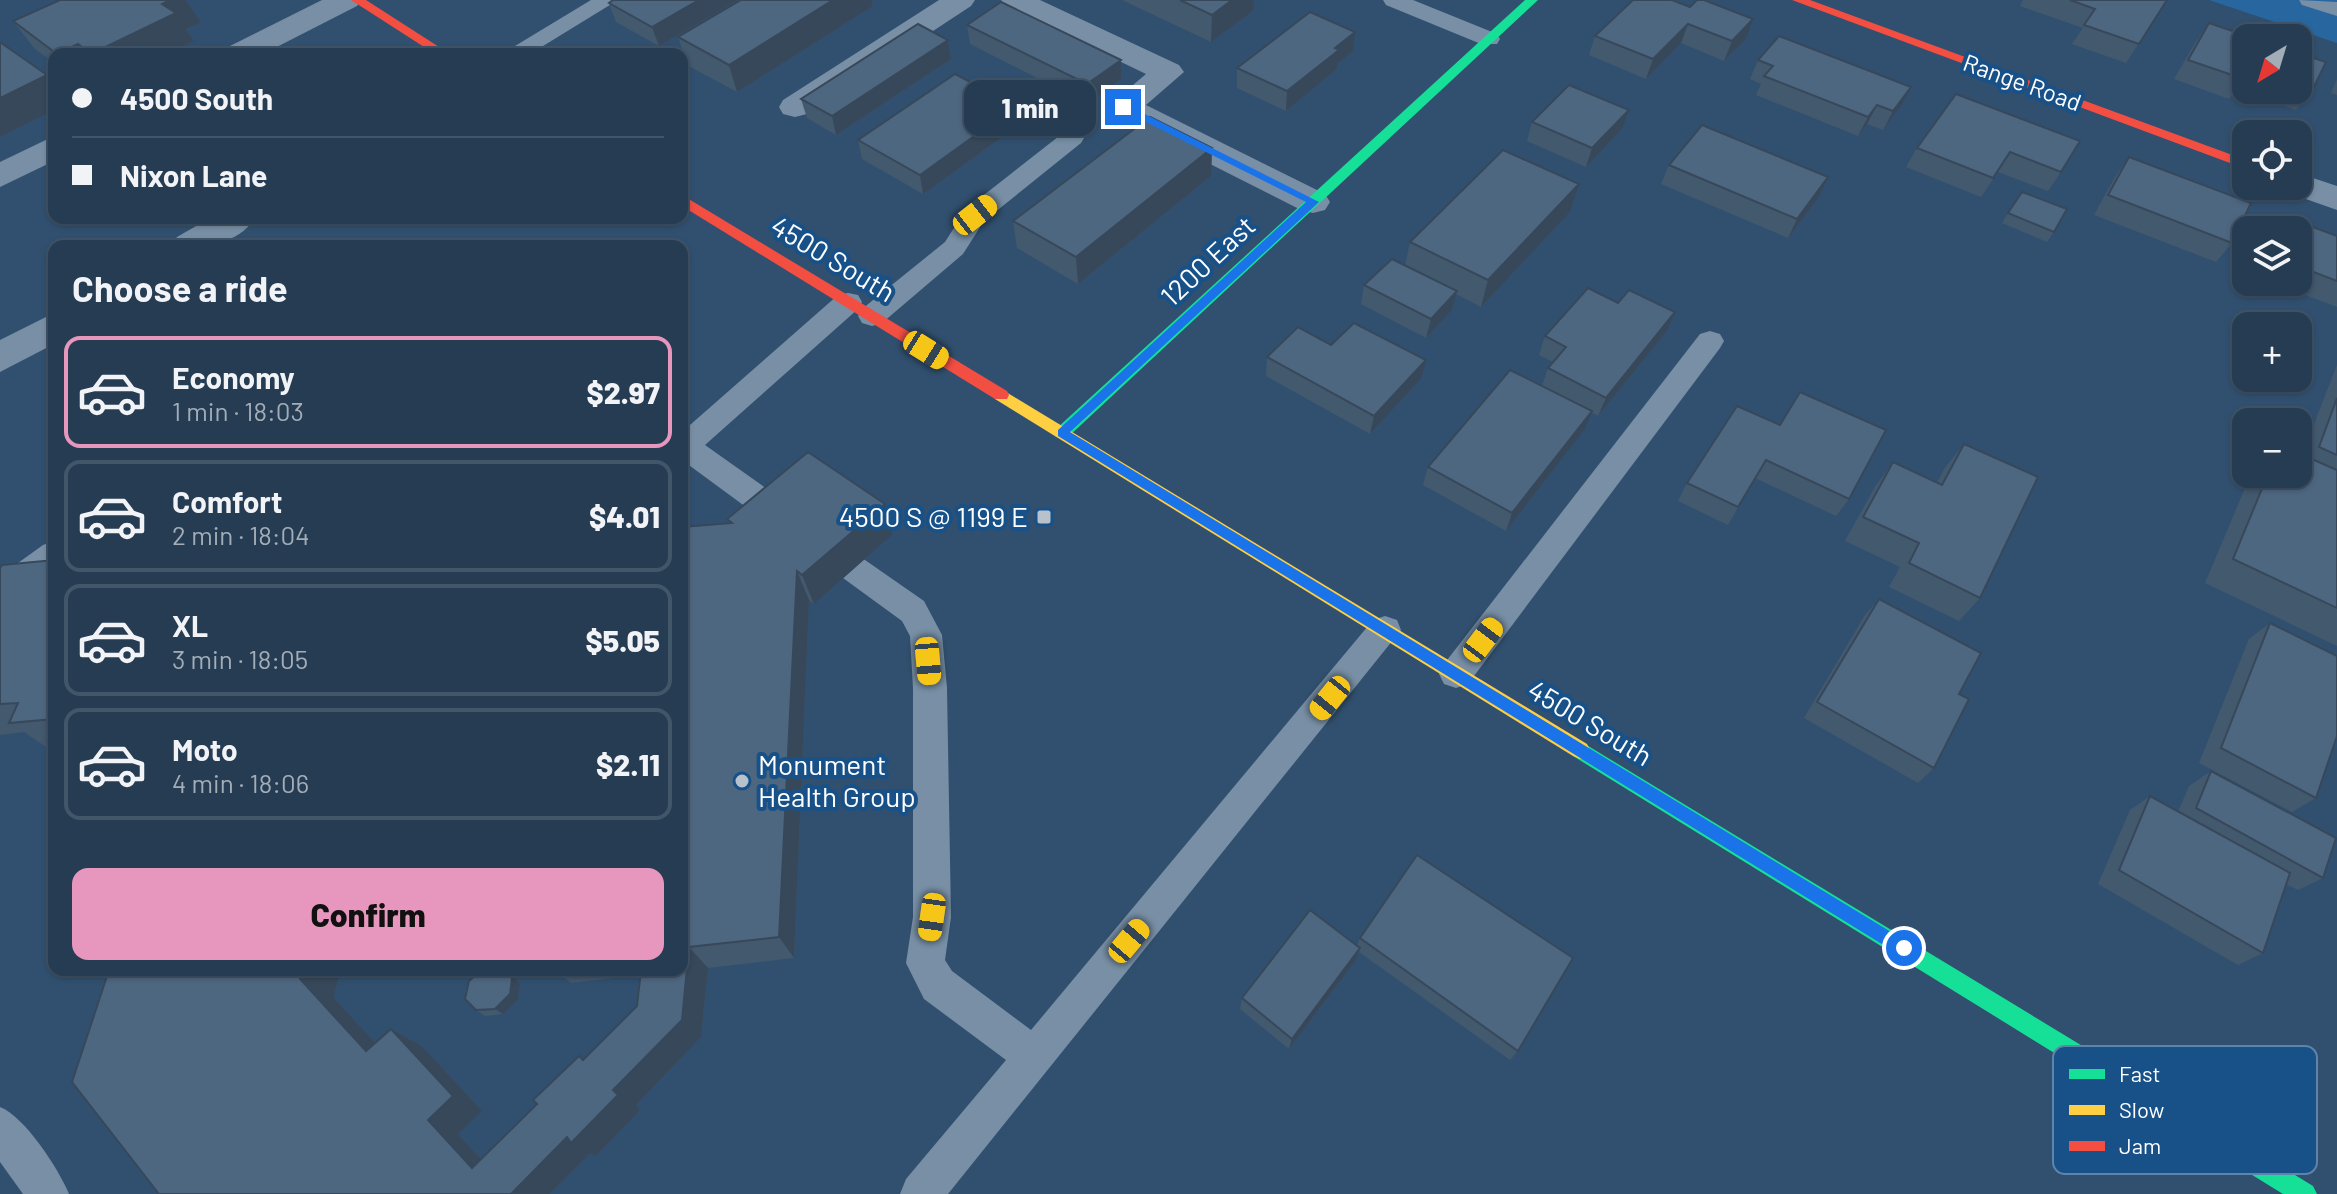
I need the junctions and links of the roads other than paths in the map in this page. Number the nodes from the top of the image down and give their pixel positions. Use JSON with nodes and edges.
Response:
{"nodes":[{"id":1,"x":346,"y":0,"type":"edge"},
{"id":2,"x":357,"y":0,"type":"edge"},
{"id":3,"x":607,"y":0,"type":"edge"},
{"id":4,"x":960,"y":0,"type":"edge"},
{"id":5,"x":1016,"y":0,"type":"edge"},
{"id":6,"x":1394,"y":0,"type":"edge"},
{"id":7,"x":1532,"y":0,"type":"edge"},
{"id":8,"x":1798,"y":0,"type":"edge"},
{"id":9,"x":2310,"y":0,"type":"edge"},
{"id":10,"x":2337,"y":9,"type":"edge"},
{"id":11,"x":1489,"y":39,"type":"junction"},
{"id":12,"x":251,"y":48,"type":"edge"},
{"id":13,"x":434,"y":48,"type":"edge"},
{"id":14,"x":523,"y":48,"type":"edge"},
{"id":15,"x":795,"y":107,"type":"dead end"},
{"id":16,"x":1072,"y":138,"type":"dead end"},
{"id":17,"x":48,"y":150,"type":"edge"},
{"id":18,"x":2232,"y":160,"type":"edge"},
{"id":19,"x":0,"y":176,"type":"edge"},
{"id":20,"x":2312,"y":189,"type":"edge"},
{"id":21,"x":2337,"y":199,"type":"edge"},
{"id":22,"x":1313,"y":202,"type":"junction"},
{"id":23,"x":688,"y":204,"type":"edge"},
{"id":24,"x":227,"y":224,"type":"edge"},
{"id":25,"x":200,"y":240,"type":"edge"},
{"id":26,"x":860,"y":309,"type":"junction"},
{"id":27,"x":48,"y":330,"type":"edge"},
{"id":28,"x":1710,"y":341,"type":"dead end"},
{"id":29,"x":0,"y":358,"type":"edge"},
{"id":30,"x":1062,"y":433,"type":"junction"},
{"id":31,"x":688,"y":441,"type":"edge"},
{"id":32,"x":688,"y":449,"type":"edge"},
{"id":33,"x":780,"y":515,"type":"edge"},
{"id":34,"x":48,"y":558,"type":"edge"},
{"id":35,"x":854,"y":569,"type":"edge"},
{"id":36,"x":0,"y":597,"type":"edge"},
{"id":37,"x":1385,"y":630,"type":"junction"},
{"id":38,"x":1456,"y":674,"type":"junction"},
{"id":39,"x":2063,"y":1046,"type":"edge"},
{"id":40,"x":1032,"y":1055,"type":"junction"},
{"id":41,"x":0,"y":1127,"type":"edge"},
{"id":42,"x":2272,"y":1174,"type":"edge"},
{"id":43,"x":48,"y":1194,"type":"edge"},
{"id":44,"x":921,"y":1194,"type":"edge"},
{"id":45,"x":2305,"y":1194,"type":"edge"}],
"edges":[{"from":1,"to":12,"type":"street"},
{"from":2,"to":13,"type":"main road"},
{"from":3,"to":14,"type":"lane"},
{"from":4,"to":15,"type":"street"},
{"from":5,"to":22,"type":"street"},
{"from":6,"to":11,"type":"lane"},
{"from":7,"to":11,"type":"main road","name":"1200 East"},
{"from":8,"to":18,"type":"main road","name":"Range Road"},
{"from":9,"to":10,"type":"lane"},
{"from":11,"to":22,"type":"main road","name":"1200 East"},
{"from":16,"to":26,"type":"lane"},
{"from":17,"to":19,"type":"street"},
{"from":20,"to":21,"type":"street"},
{"from":22,"to":30,"type":"main road","name":"1200 East"},
{"from":23,"to":26,"type":"main road","name":"4500 South"},
{"from":24,"to":25,"type":"street"},
{"from":26,"to":30,"type":"main road","name":"4500 South"},
{"from":26,"to":31,"type":"lane"},
{"from":27,"to":29,"type":"street"},
{"from":28,"to":38,"type":"lane"},
{"from":30,"to":37,"type":"main road","name":"4500 South"},
{"from":32,"to":33,"type":"lane"},
{"from":34,"to":36,"type":"lane"},
{"from":35,"to":40,"type":"lane"},
{"from":37,"to":38,"type":"main road","name":"4500 South"},
{"from":37,"to":40,"type":"lane"},
{"from":38,"to":39,"type":"main road","name":"4500 South"},
{"from":40,"to":44,"type":"lane"},
{"from":41,"to":43,"type":"lane"},
{"from":42,"to":45,"type":"main road","name":"4500 South"}]}
